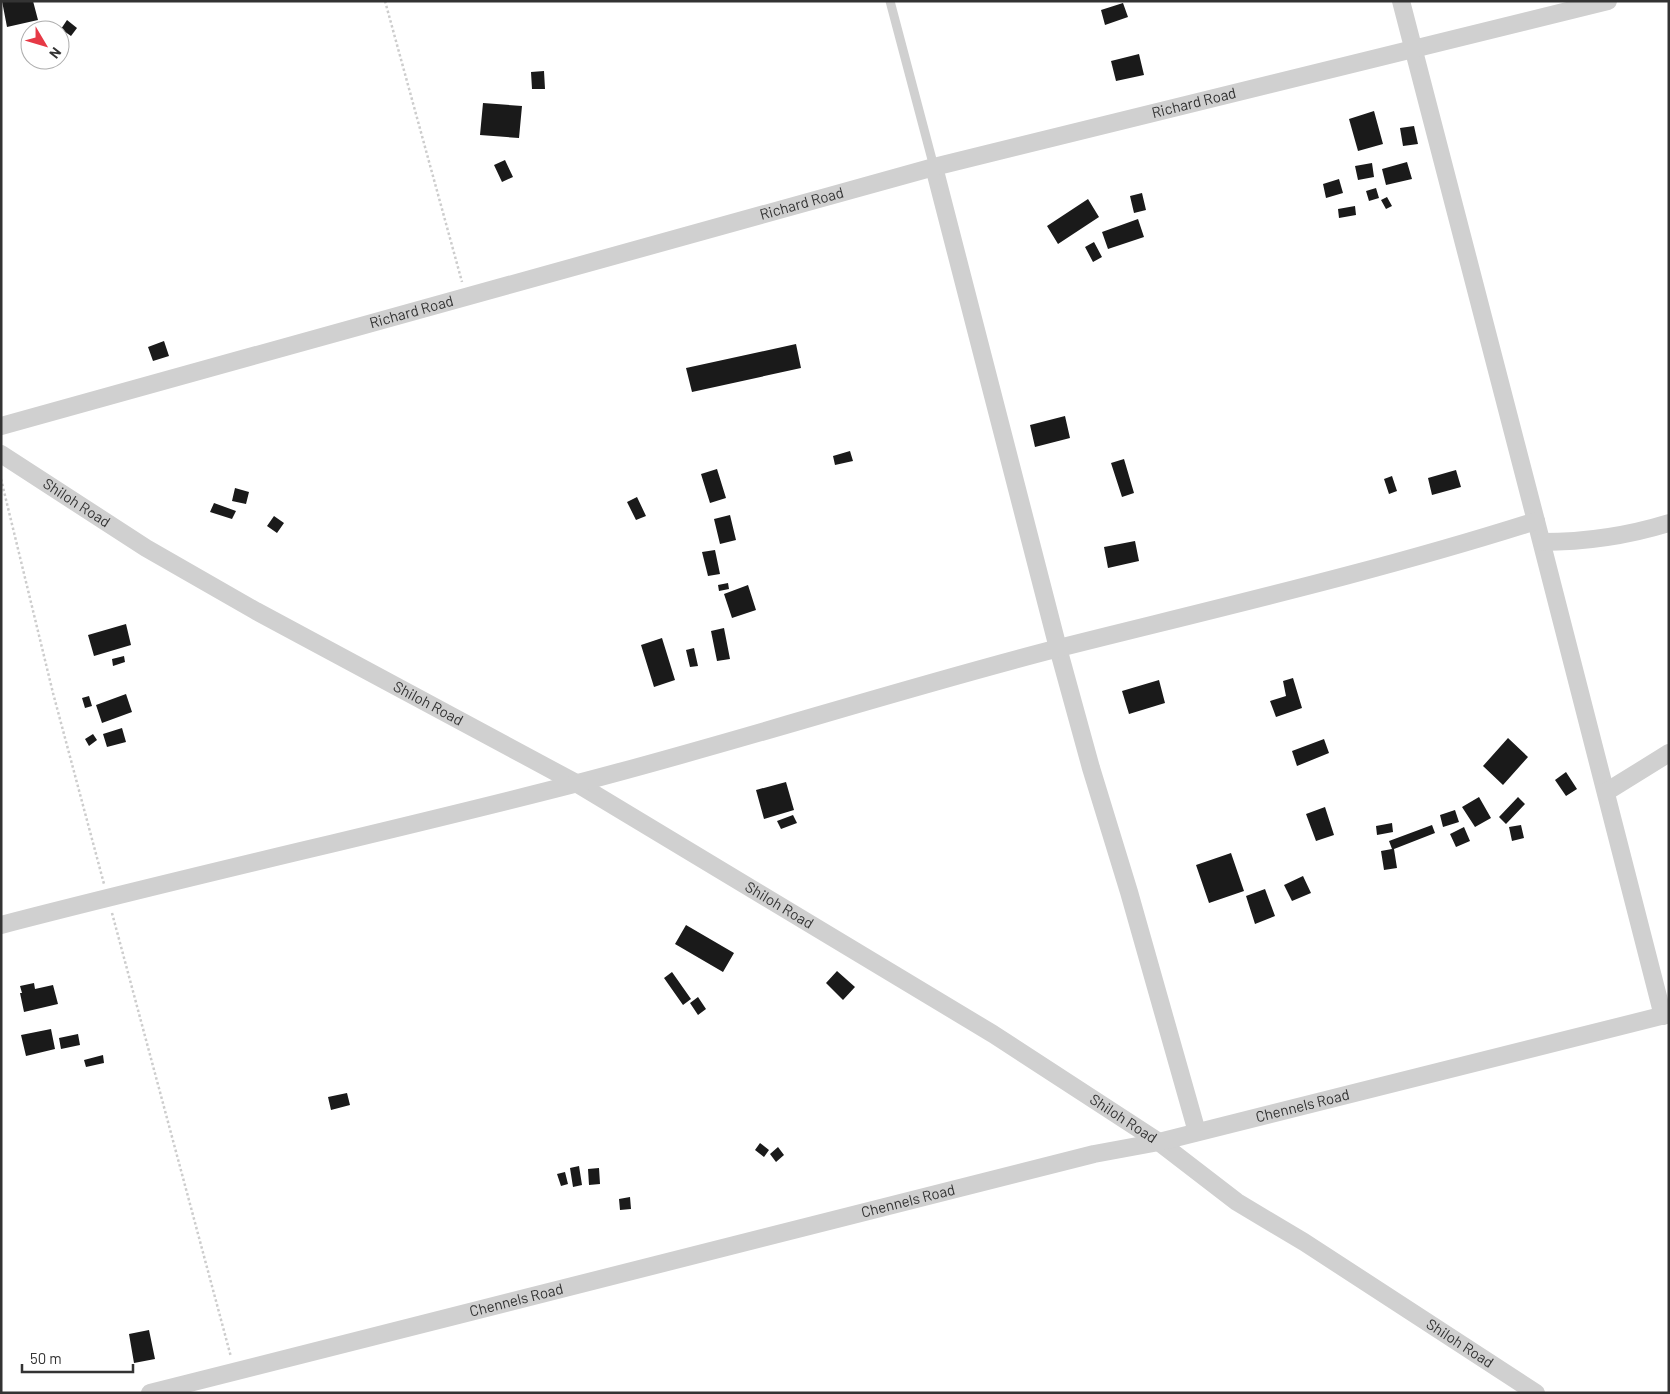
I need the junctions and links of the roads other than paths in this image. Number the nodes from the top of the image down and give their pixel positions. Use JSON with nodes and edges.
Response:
{"nodes":[{"id":1,"x":890,"y":1,"type":"edge"},
{"id":2,"x":1401,"y":1,"type":"edge"},
{"id":3,"x":1608,"y":1,"type":"edge"},
{"id":4,"x":1412,"y":48,"type":"junction"},
{"id":5,"x":934,"y":167,"type":"junction"},
{"id":6,"x":1,"y":426,"type":"edge"},
{"id":7,"x":1,"y":454,"type":"edge"},
{"id":8,"x":1536,"y":521,"type":"junction"},
{"id":9,"x":1669,"y":523,"type":"edge"},
{"id":10,"x":1542,"y":542,"type":"junction"},
{"id":11,"x":1058,"y":648,"type":"junction"},
{"id":12,"x":1669,"y":753,"type":"edge"},
{"id":13,"x":576,"y":783,"type":"junction"},
{"id":14,"x":1606,"y":792,"type":"junction"},
{"id":15,"x":1,"y":925,"type":"edge"},
{"id":16,"x":1666,"y":1015,"type":"edge"},
{"id":17,"x":1197,"y":1132,"type":"junction"},
{"id":18,"x":1159,"y":1142,"type":"junction"},
{"id":19,"x":150,"y":1393,"type":"edge"},
{"id":20,"x":1536,"y":1393,"type":"edge"}],
"edges":[{"from":1,"to":5,"type":"lane"},
{"from":2,"to":4,"type":"street"},
{"from":3,"to":4,"type":"street","name":"Richard Road"},
{"from":4,"to":5,"type":"street","name":"Richard Road"},
{"from":4,"to":8,"type":"street"},
{"from":5,"to":6,"type":"street","name":"Richard Road"},
{"from":5,"to":11,"type":"street"},
{"from":7,"to":13,"type":"street","name":"Shiloh Road"},
{"from":8,"to":10,"type":"street"},
{"from":8,"to":11,"type":"street"},
{"from":9,"to":10,"type":"street"},
{"from":10,"to":14,"type":"street"},
{"from":11,"to":13,"type":"street"},
{"from":11,"to":17,"type":"street"},
{"from":12,"to":14,"type":"street"},
{"from":13,"to":15,"type":"street"},
{"from":13,"to":18,"type":"street","name":"Shiloh Road"},
{"from":14,"to":16,"type":"street"},
{"from":16,"to":17,"type":"street","name":"Chennels Road"},
{"from":17,"to":18,"type":"street","name":"Chennels Road"},
{"from":18,"to":19,"type":"street","name":"Chennels Road"},
{"from":18,"to":20,"type":"street","name":"Shiloh Road"}]}
